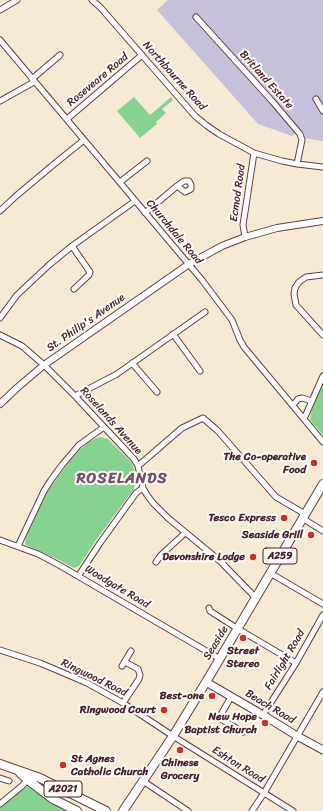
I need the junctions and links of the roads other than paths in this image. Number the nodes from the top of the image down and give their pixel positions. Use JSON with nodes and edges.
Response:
{"nodes":[{"id":1,"x":17,"y":0,"type":"edge"},
{"id":2,"x":92,"y":0,"type":"edge"},
{"id":3,"x":0,"y":10,"type":"edge"},
{"id":4,"x":196,"y":17,"type":"dead end"},
{"id":5,"x":0,"y":40,"type":"edge"},
{"id":6,"x":60,"y":55,"type":"dead end"},
{"id":7,"x":142,"y":55,"type":"junction"},
{"id":8,"x":33,"y":80,"type":"junction"},
{"id":9,"x":316,"y":99,"type":"dead end"},
{"id":10,"x":0,"y":101,"type":"edge"},
{"id":11,"x":323,"y":111,"type":"edge"},
{"id":12,"x":67,"y":119,"type":"junction"},
{"id":13,"x":84,"y":140,"type":"junction"},
{"id":14,"x":254,"y":153,"type":"junction"},
{"id":15,"x":146,"y":161,"type":"dead end"},
{"id":16,"x":297,"y":164,"type":"junction"},
{"id":17,"x":323,"y":167,"type":"edge"},
{"id":18,"x":120,"y":182,"type":"junction"},
{"id":19,"x":177,"y":186,"type":"dead end"},
{"id":20,"x":136,"y":200,"type":"junction"},
{"id":21,"x":0,"y":211,"type":"edge"},
{"id":22,"x":145,"y":213,"type":"junction"},
{"id":23,"x":323,"y":221,"type":"edge"},
{"id":24,"x":246,"y":237,"type":"junction"},
{"id":25,"x":72,"y":246,"type":"junction"},
{"id":26,"x":188,"y":264,"type":"junction"},
{"id":27,"x":323,"y":275,"type":"edge"},
{"id":28,"x":74,"y":289,"type":"dead end"},
{"id":29,"x":205,"y":312,"type":"dead end"},
{"id":30,"x":0,"y":318,"type":"edge"},
{"id":31,"x":173,"y":334,"type":"junction"},
{"id":32,"x":0,"y":335,"type":"edge"},
{"id":33,"x":323,"y":335,"type":"edge"},
{"id":34,"x":132,"y":363,"type":"junction"},
{"id":35,"x":44,"y":365,"type":"junction"},
{"id":36,"x":200,"y":371,"type":"dead end"},
{"id":37,"x":323,"y":376,"type":"edge"},
{"id":38,"x":157,"y":392,"type":"dead end"},
{"id":39,"x":75,"y":396,"type":"junction"},
{"id":40,"x":312,"y":401,"type":"junction"},
{"id":41,"x":0,"y":404,"type":"edge"},
{"id":42,"x":292,"y":405,"type":"junction"},
{"id":43,"x":304,"y":419,"type":"junction"},
{"id":44,"x":104,"y":427,"type":"junction"},
{"id":45,"x":323,"y":442,"type":"edge"},
{"id":46,"x":138,"y":466,"type":"junction"},
{"id":47,"x":323,"y":484,"type":"edge"},
{"id":48,"x":143,"y":488,"type":"junction"},
{"id":49,"x":303,"y":516,"type":"junction"},
{"id":50,"x":323,"y":531,"type":"edge"},
{"id":51,"x":185,"y":533,"type":"junction"},
{"id":52,"x":0,"y":540,"type":"edge"},
{"id":53,"x":18,"y":546,"type":"junction"},
{"id":54,"x":156,"y":562,"type":"dead end"},
{"id":55,"x":270,"y":573,"type":"junction"},
{"id":56,"x":79,"y":575,"type":"junction"},
{"id":57,"x":256,"y":598,"type":"junction"},
{"id":58,"x":323,"y":604,"type":"edge"},
{"id":59,"x":210,"y":608,"type":"dead end"},
{"id":60,"x":323,"y":615,"type":"edge"},
{"id":61,"x":238,"y":629,"type":"junction"},
{"id":62,"x":0,"y":650,"type":"edge"},
{"id":63,"x":131,"y":651,"type":"dead end"},
{"id":64,"x":220,"y":659,"type":"junction"},
{"id":65,"x":296,"y":663,"type":"junction"},
{"id":66,"x":206,"y":682,"type":"junction"},
{"id":67,"x":323,"y":692,"type":"edge"},
{"id":68,"x":231,"y":697,"type":"junction"},
{"id":69,"x":123,"y":703,"type":"junction"},
{"id":70,"x":263,"y":715,"type":"junction"},
{"id":71,"x":243,"y":732,"type":"dead end"},
{"id":72,"x":173,"y":736,"type":"junction"},
{"id":73,"x":297,"y":736,"type":"junction"},
{"id":74,"x":323,"y":750,"type":"edge"},
{"id":75,"x":0,"y":764,"type":"edge"},
{"id":76,"x":29,"y":777,"type":"junction"},
{"id":77,"x":0,"y":778,"type":"edge"},
{"id":78,"x":9,"y":781,"type":"dead end"},
{"id":79,"x":143,"y":781,"type":"junction"},
{"id":80,"x":264,"y":793,"type":"junction"},
{"id":81,"x":0,"y":804,"type":"edge"},
{"id":82,"x":78,"y":811,"type":"edge"},
{"id":83,"x":106,"y":811,"type":"edge"},
{"id":84,"x":123,"y":811,"type":"edge"},
{"id":85,"x":188,"y":811,"type":"edge"},
{"id":86,"x":252,"y":811,"type":"edge"},
{"id":87,"x":293,"y":811,"type":"edge"}],
"edges":[{"from":1,"to":3,"type":"street"},
{"from":2,"to":7,"type":"street","name":"Northbourne Road"},
{"from":4,"to":16,"type":"street","name":"Britland Estate"},
{"from":5,"to":8,"type":"street","name":"Churchdale Road"},
{"from":6,"to":8,"type":"street"},
{"from":7,"to":12,"type":"street","name":"Roseveare Road"},
{"from":7,"to":14,"type":"street","name":"Northbourne Road"},
{"from":8,"to":10,"type":"street"},
{"from":8,"to":12,"type":"street","name":"Churchdale Road"},
{"from":9,"to":11,"type":"street"},
{"from":12,"to":13,"type":"street","name":"Churchdale Road"},
{"from":13,"to":18,"type":"street","name":"Churchdale Road"},
{"from":13,"to":21,"type":"street"},
{"from":14,"to":16,"type":"street","name":"Northbourne Road"},
{"from":14,"to":24,"type":"street","name":"Ecmod Road"},
{"from":15,"to":18,"type":"street"},
{"from":16,"to":17,"type":"street","name":"Northbourne Road"},
{"from":18,"to":20,"type":"street","name":"Churchdale Road"},
{"from":19,"to":22,"type":"street"},
{"from":20,"to":22,"type":"street","name":"Churchdale Road"},
{"from":20,"to":25,"type":"street"},
{"from":22,"to":26,"type":"street","name":"Churchdale Road"},
{"from":23,"to":24,"type":"street","name":"St. Philip's Avenue"},
{"from":24,"to":26,"type":"street","name":"St. Philip's Avenue"},
{"from":25,"to":28,"type":"street"},
{"from":25,"to":30,"type":"street"},
{"from":26,"to":35,"type":"street","name":"St. Philip's Avenue"},
{"from":26,"to":42,"type":"street","name":"Churchdale Road"},
{"from":27,"to":33,"type":"street"},
{"from":29,"to":31,"type":"street"},
{"from":31,"to":34,"type":"street"},
{"from":31,"to":36,"type":"street"},
{"from":32,"to":35,"type":"street","name":"Roselands Avenue"},
{"from":34,"to":38,"type":"street"},
{"from":34,"to":39,"type":"street"},
{"from":35,"to":39,"type":"street","name":"Roselands Avenue"},
{"from":35,"to":41,"type":"street","name":"St. Philip's Avenue"},
{"from":37,"to":40,"type":"street"},
{"from":39,"to":44,"type":"street","name":"Roselands Avenue"},
{"from":40,"to":42,"type":"street"},
{"from":40,"to":43,"type":"street"},
{"from":42,"to":43,"type":"street","name":"Churchdale Road"},
{"from":43,"to":45,"type":"street","name":"Churchdale Road"},
{"from":44,"to":46,"type":"street","name":"Roselands Avenue"},
{"from":44,"to":53,"type":"street"},
{"from":46,"to":48,"type":"street","name":"Roselands Avenue"},
{"from":46,"to":49,"type":"street"},
{"from":47,"to":49,"type":"main road","name":"Seaside","number":"A259"},
{"from":48,"to":51,"type":"street","name":"Roselands Avenue"},
{"from":48,"to":56,"type":"street"},
{"from":49,"to":50,"type":"street"},
{"from":49,"to":55,"type":"main road","name":"Seaside","number":"A259"},
{"from":51,"to":54,"type":"street"},
{"from":51,"to":57,"type":"street","name":"Roselands Avenue"},
{"from":52,"to":53,"type":"street","name":"Woodgate Road"},
{"from":53,"to":56,"type":"street","name":"Woodgate Road"},
{"from":55,"to":57,"type":"main road","name":"Seaside","number":"A259"},
{"from":55,"to":58,"type":"street"},
{"from":56,"to":64,"type":"street","name":"Woodgate Road"},
{"from":57,"to":61,"type":"main road","name":"Seaside","number":"A259"},
{"from":59,"to":61,"type":"street"},
{"from":60,"to":65,"type":"street","name":"Fairlight Road"},
{"from":61,"to":64,"type":"main road","name":"Seaside","number":"A259"},
{"from":61,"to":65,"type":"street"},
{"from":62,"to":69,"type":"street","name":"Ringwood Road"},
{"from":63,"to":69,"type":"street"},
{"from":64,"to":66,"type":"main road","name":"Seaside","number":"A259"},
{"from":65,"to":70,"type":"street","name":"Fairlight Road"},
{"from":66,"to":68,"type":"main road","name":"Beach Road"},
{"from":66,"to":72,"type":"main road","name":"Seaside","number":"A259"},
{"from":67,"to":73,"type":"street"},
{"from":68,"to":70,"type":"main road","name":"Beach Road"},
{"from":68,"to":71,"type":"street"},
{"from":69,"to":72,"type":"street","name":"Ringwood Road"},
{"from":70,"to":73,"type":"main road","name":"Beach Road"},
{"from":72,"to":79,"type":"main road","name":"Seaside","number":"A259"},
{"from":72,"to":80,"type":"street","name":"Eshton Road"},
{"from":73,"to":74,"type":"main road","name":"Beach Road"},
{"from":73,"to":80,"type":"street"},
{"from":75,"to":76,"type":"main road","number":"A2021"},
{"from":76,"to":81,"type":"street"},
{"from":76,"to":82,"type":"main road","number":"A2021"},
{"from":76,"to":83,"type":"main road","number":"A2021"},
{"from":77,"to":78,"type":"street"},
{"from":79,"to":84,"type":"main road","name":"Seaside","number":"A259"},
{"from":79,"to":85,"type":"street"},
{"from":80,"to":86,"type":"street"},
{"from":80,"to":87,"type":"street","name":"Eshton Road"}]}
